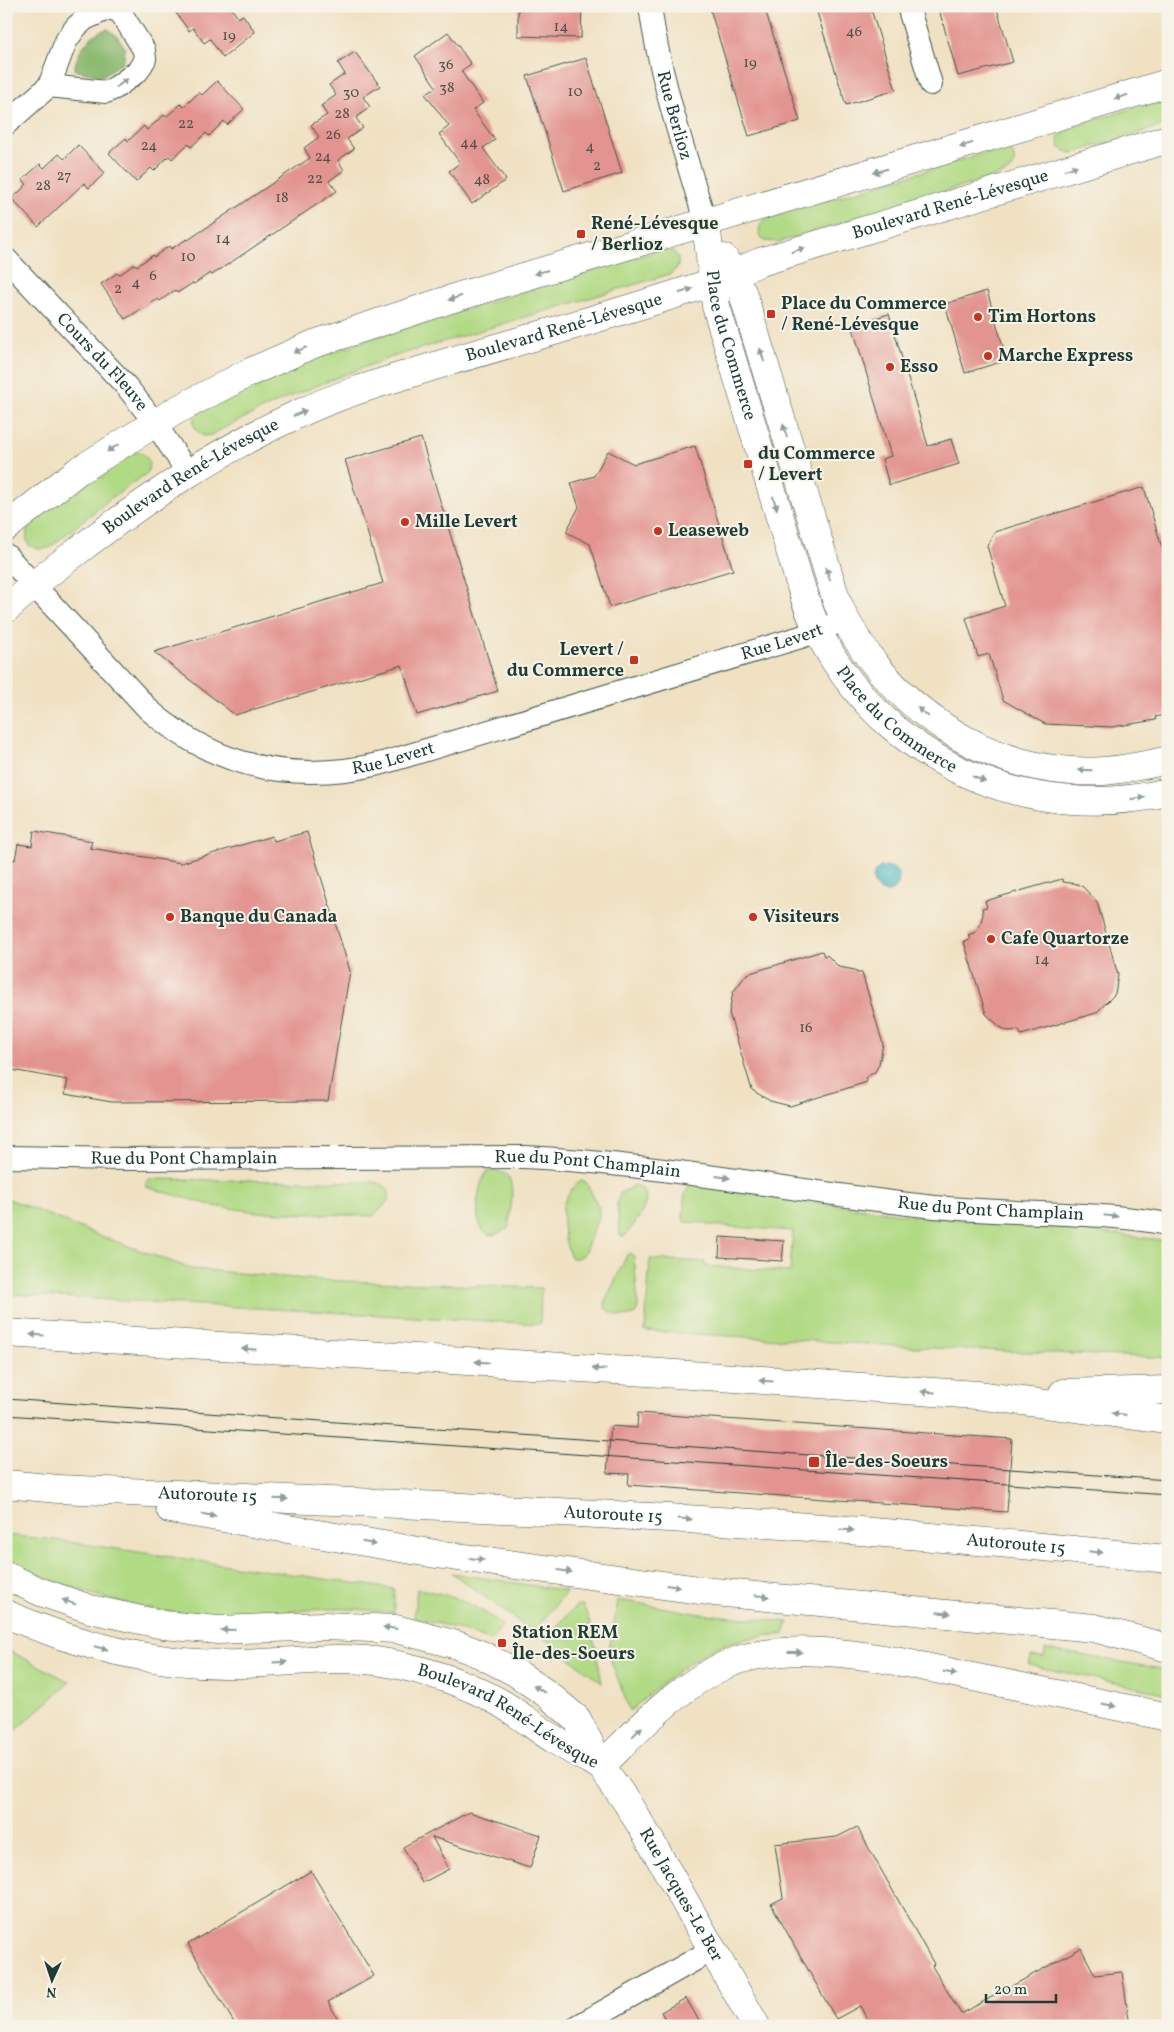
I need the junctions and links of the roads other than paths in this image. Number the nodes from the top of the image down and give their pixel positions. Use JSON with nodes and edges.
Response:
{"nodes":[{"id":1,"x":650,"y":6,"type":"edge"},
{"id":2,"x":908,"y":6,"type":"edge"},
{"id":3,"x":1168,"y":83,"type":"edge"},
{"id":4,"x":931,"y":84,"type":"dead end"},
{"id":5,"x":49,"y":86,"type":"dead end"},
{"id":6,"x":6,"y":124,"type":"edge"},
{"id":7,"x":1168,"y":139,"type":"edge"},
{"id":8,"x":706,"y":224,"type":"junction"},
{"id":9,"x":6,"y":259,"type":"edge"},
{"id":10,"x":723,"y":278,"type":"junction"},
{"id":11,"x":155,"y":423,"type":"junction"},
{"id":12,"x":188,"y":473,"type":"junction"},
{"id":13,"x":6,"y":527,"type":"edge"},
{"id":14,"x":6,"y":555,"type":"edge"},
{"id":15,"x":34,"y":584,"type":"junction"},
{"id":16,"x":6,"y":609,"type":"edge"},
{"id":17,"x":845,"y":620,"type":"junction"},
{"id":18,"x":818,"y":631,"type":"junction"},
{"id":19,"x":1168,"y":760,"type":"edge"},
{"id":20,"x":1168,"y":792,"type":"edge"},
{"id":21,"x":6,"y":1157,"type":"edge"},
{"id":22,"x":1168,"y":1224,"type":"edge"},
{"id":23,"x":6,"y":1333,"type":"edge"},
{"id":24,"x":1168,"y":1390,"type":"edge"},
{"id":25,"x":977,"y":1395,"type":"junction"},
{"id":26,"x":1168,"y":1420,"type":"edge"},
{"id":27,"x":6,"y":1484,"type":"edge"},
{"id":28,"x":58,"y":1489,"type":"junction"},
{"id":29,"x":1168,"y":1559,"type":"edge"},
{"id":30,"x":6,"y":1576,"type":"edge"},
{"id":31,"x":6,"y":1614,"type":"edge"},
{"id":32,"x":1094,"y":1628,"type":"junction"},
{"id":33,"x":1168,"y":1629,"type":"edge"},
{"id":34,"x":1168,"y":1648,"type":"edge"},
{"id":35,"x":1168,"y":1717,"type":"edge"},
{"id":36,"x":601,"y":1766,"type":"junction"},
{"id":37,"x":712,"y":1950,"type":"junction"},
{"id":38,"x":578,"y":2026,"type":"edge"},
{"id":39,"x":756,"y":2026,"type":"edge"}],
"edges":[{"from":1,"to":8,"type":"street","name":"Rue Berlioz"},
{"from":2,"to":4,"type":"street"},
{"from":3,"to":8,"type":"main road","one_way":true},
{"from":5,"to":6,"type":"street"},
{"from":10,"to":7,"type":"main road","name":"Boulevard René-Lévesque","one_way":true},
{"from":8,"to":10,"type":"main road","name":"Place du Commerce"},
{"from":8,"to":11,"type":"main road","one_way":true},
{"from":9,"to":11,"type":"street","name":"Cours du Fleuve"},
{"from":12,"to":10,"type":"main road","name":"Boulevard René-Lévesque","one_way":true},
{"from":17,"to":10,"type":"main road","name":"Place du Commerce","one_way":true},
{"from":10,"to":18,"type":"main road","name":"Place du Commerce","one_way":true},
{"from":11,"to":12,"type":"street","name":"Cours du Fleuve"},
{"from":11,"to":13,"type":"main road","one_way":true},
{"from":12,"to":15,"type":"main road","name":"Boulevard René-Lévesque"},
{"from":14,"to":15,"type":"street","name":"Rue Levert"},
{"from":15,"to":16,"type":"main road","name":"Boulevard René-Lévesque"},
{"from":15,"to":18,"type":"street","name":"Rue Levert"},
{"from":17,"to":18,"type":"street","name":"Rue Levert"},
{"from":19,"to":17,"type":"main road","name":"Place du Commerce","one_way":true},
{"from":18,"to":20,"type":"main road","name":"Place du Commerce","one_way":true},
{"from":21,"to":22,"type":"street","name":"Rue du Pont Champlain","one_way":true},
{"from":25,"to":23,"type":"main road","one_way":true},
{"from":24,"to":25,"type":"main road"},
{"from":26,"to":25,"type":"main road","one_way":true},
{"from":27,"to":28,"type":"main road"},
{"from":28,"to":29,"type":"main road","name":"Autoroute 15","one_way":true},
{"from":28,"to":32,"type":"main road","one_way":true},
{"from":36,"to":30,"type":"main road","name":"Boulevard René-Lévesque","one_way":true},
{"from":31,"to":36,"type":"main road","name":"Boulevard René-Lévesque","one_way":true},
{"from":32,"to":33,"type":"main road"},
{"from":32,"to":34,"type":"main road"},
{"from":36,"to":35,"type":"main road","one_way":true},
{"from":36,"to":37,"type":"main road","name":"Rue Jacques-Le Ber"},
{"from":37,"to":38,"type":"street"},
{"from":37,"to":39,"type":"main road","name":"Rue Jacques-Le Ber"}]}
